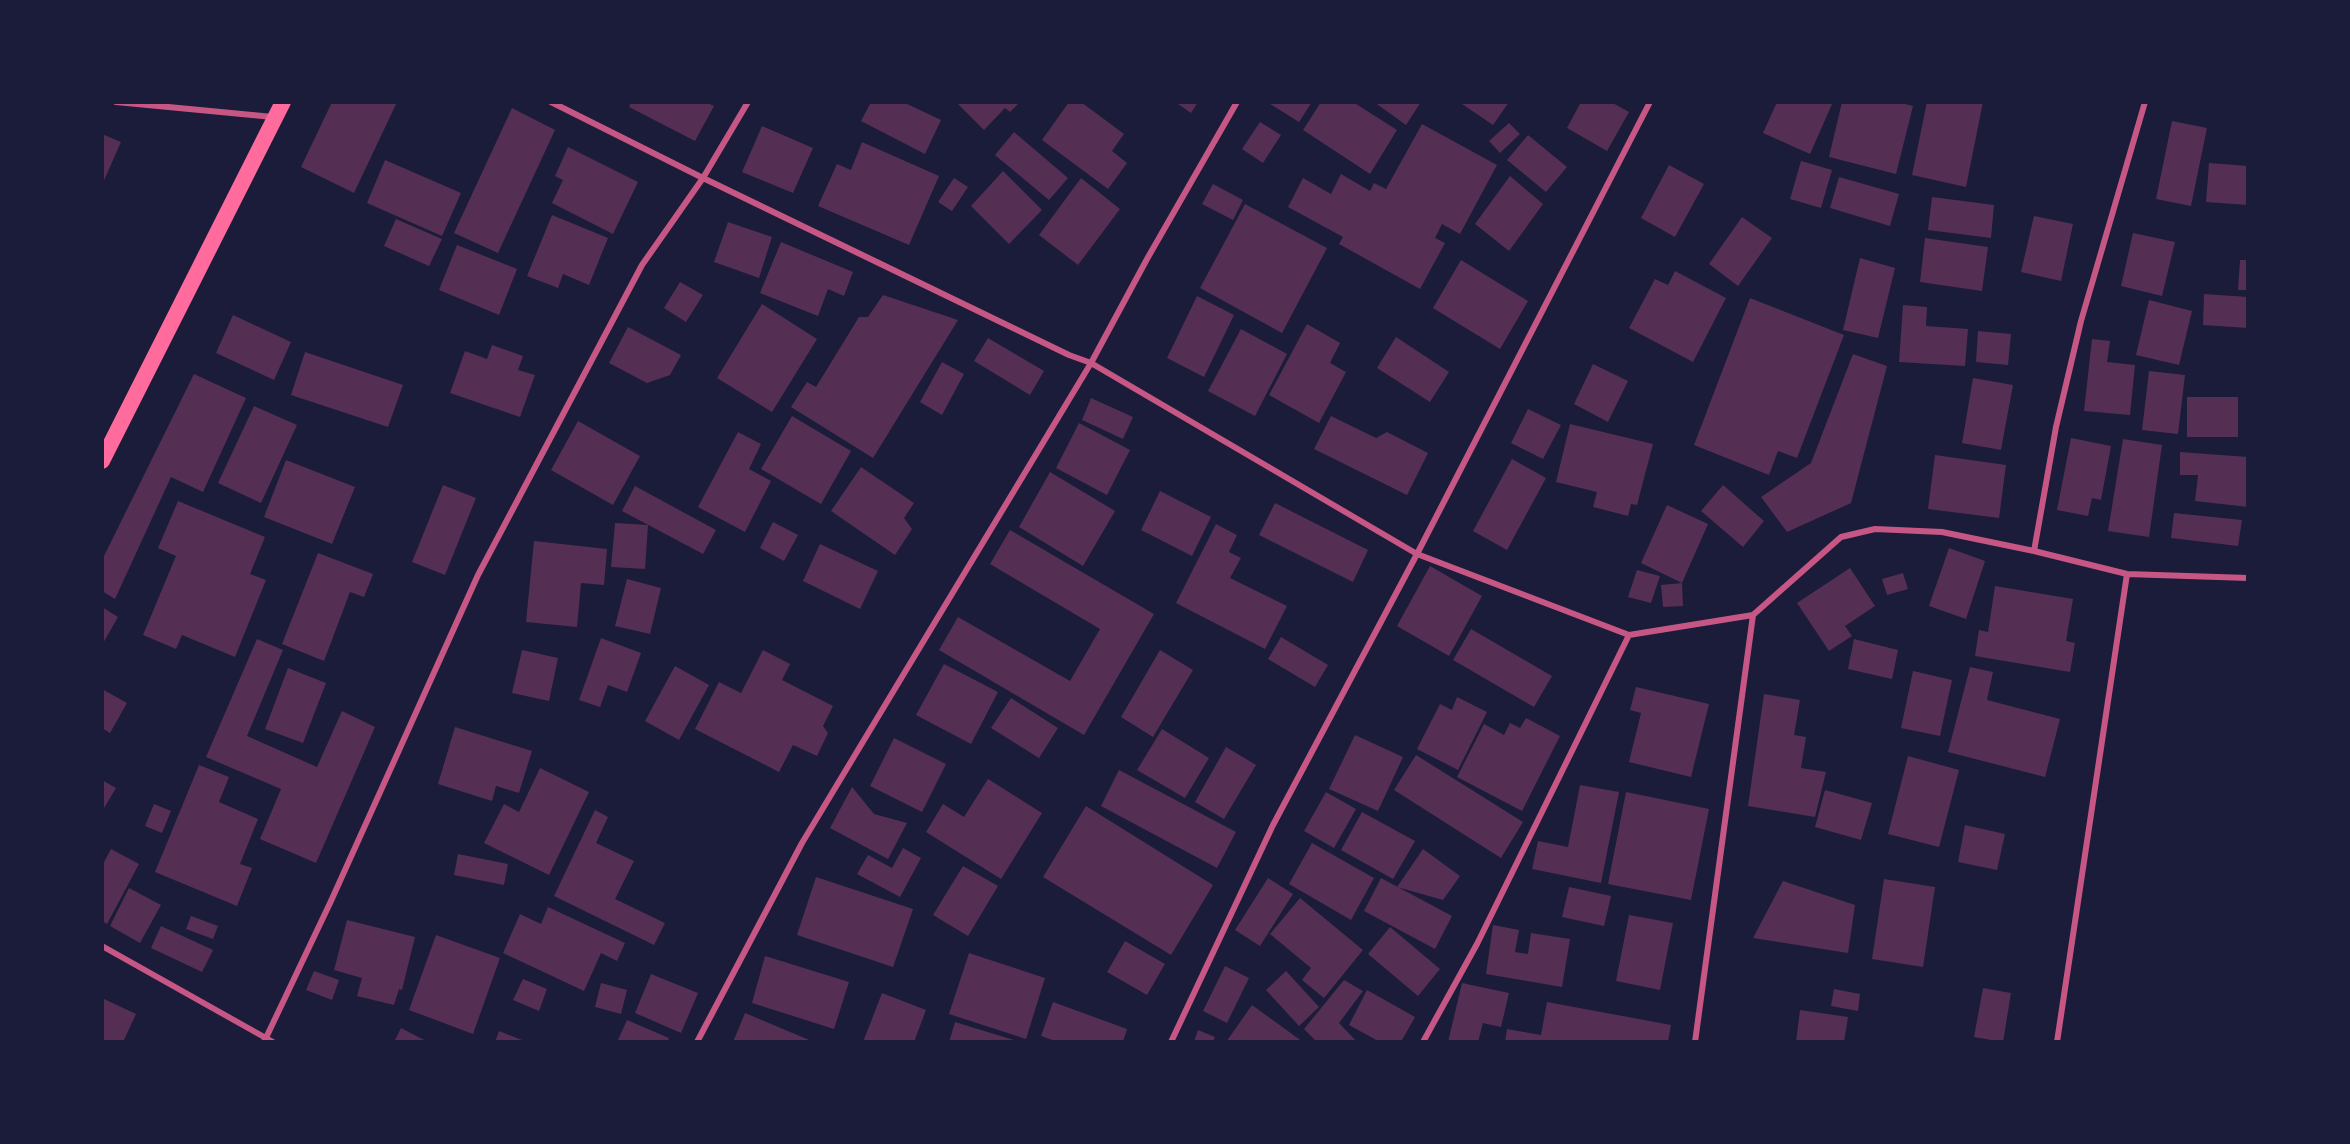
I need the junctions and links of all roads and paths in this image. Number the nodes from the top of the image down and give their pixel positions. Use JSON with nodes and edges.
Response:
{"nodes":[{"id":1,"x":116,"y":102,"type":"edge"},
{"id":2,"x":551,"y":102,"type":"edge"},
{"id":3,"x":748,"y":102,"type":"edge"},
{"id":4,"x":1237,"y":102,"type":"edge"},
{"id":5,"x":1650,"y":102,"type":"edge"},
{"id":6,"x":2145,"y":102,"type":"edge"},
{"id":7,"x":280,"y":109,"type":"edge"},
{"id":8,"x":703,"y":178,"type":"junction"},
{"id":9,"x":1091,"y":363,"type":"junction"},
{"id":10,"x":102,"y":461,"type":"edge"},
{"id":11,"x":2034,"y":551,"type":"junction"},
{"id":12,"x":1417,"y":554,"type":"junction"},
{"id":13,"x":2127,"y":574,"type":"junction"},
{"id":14,"x":2248,"y":578,"type":"edge"},
{"id":15,"x":1753,"y":615,"type":"junction"},
{"id":16,"x":1629,"y":635,"type":"junction"},
{"id":17,"x":102,"y":946,"type":"edge"},
{"id":18,"x":265,"y":1040,"type":"edge"},
{"id":19,"x":273,"y":1042,"type":"edge"},
{"id":20,"x":697,"y":1042,"type":"edge"},
{"id":21,"x":1171,"y":1042,"type":"edge"},
{"id":22,"x":1423,"y":1042,"type":"edge"},
{"id":23,"x":1695,"y":1042,"type":"edge"},
{"id":24,"x":2057,"y":1042,"type":"edge"}],
"edges":[{"from":1,"to":7,"type":"street"},
{"from":2,"to":8,"type":"street"},
{"from":3,"to":8,"type":"street"},
{"from":4,"to":9,"type":"street"},
{"from":5,"to":12,"type":"street"},
{"from":6,"to":11,"type":"street"},
{"from":7,"to":10,"type":"highway"},
{"from":8,"to":9,"type":"street"},
{"from":8,"to":18,"type":"street"},
{"from":9,"to":12,"type":"street"},
{"from":9,"to":20,"type":"street"},
{"from":11,"to":13,"type":"street"},
{"from":11,"to":15,"type":"street"},
{"from":12,"to":16,"type":"street"},
{"from":12,"to":21,"type":"street"},
{"from":13,"to":14,"type":"street"},
{"from":13,"to":24,"type":"street"},
{"from":15,"to":16,"type":"street"},
{"from":15,"to":23,"type":"street"},
{"from":16,"to":22,"type":"street"},
{"from":17,"to":18,"type":"street"},
{"from":18,"to":19,"type":"street"}]}
